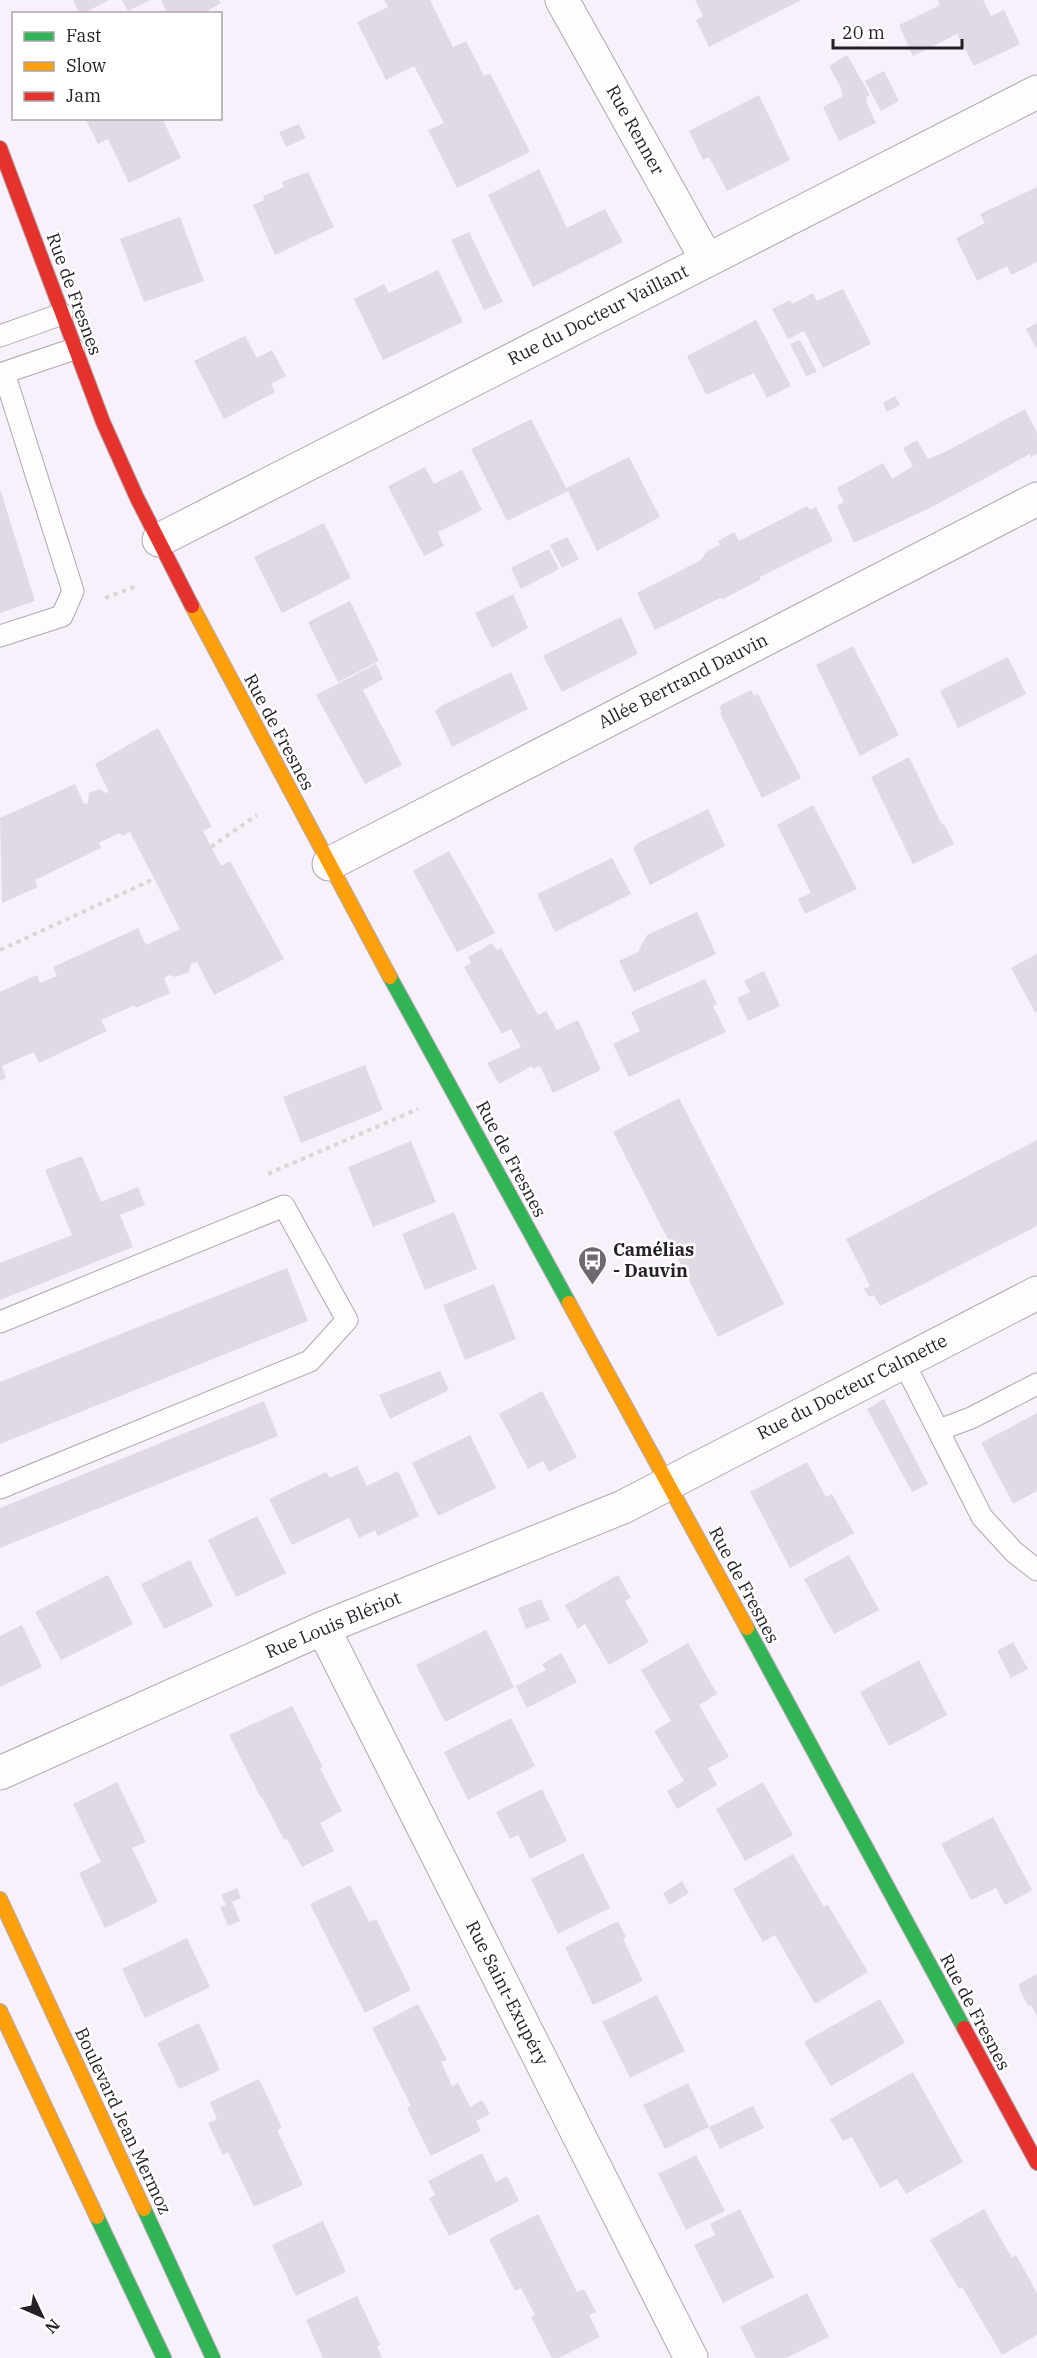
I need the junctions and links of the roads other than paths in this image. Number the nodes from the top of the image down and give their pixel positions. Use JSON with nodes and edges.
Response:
{"nodes":[{"id":1,"x":562,"y":0,"type":"edge"},
{"id":2,"x":1037,"y":92,"type":"edge"},
{"id":3,"x":0,"y":148,"type":"edge"},
{"id":4,"x":707,"y":260,"type":"junction"},
{"id":5,"x":62,"y":314,"type":"junction"},
{"id":6,"x":0,"y":336,"type":"edge"},
{"id":7,"x":74,"y":349,"type":"junction"},
{"id":8,"x":2,"y":374,"type":"edge"},
{"id":9,"x":1037,"y":500,"type":"edge"},
{"id":10,"x":159,"y":540,"type":"junction"},
{"id":11,"x":0,"y":636,"type":"edge"},
{"id":12,"x":329,"y":864,"type":"junction"},
{"id":13,"x":1037,"y":1293,"type":"edge"},
{"id":14,"x":0,"y":1322,"type":"edge"},
{"id":15,"x":903,"y":1361,"type":"junction"},
{"id":16,"x":1037,"y":1384,"type":"edge"},
{"id":17,"x":939,"y":1430,"type":"junction"},
{"id":18,"x":668,"y":1484,"type":"junction"},
{"id":19,"x":0,"y":1488,"type":"edge"},
{"id":20,"x":1037,"y":1569,"type":"edge"},
{"id":21,"x":323,"y":1628,"type":"junction"},
{"id":22,"x":0,"y":1773,"type":"edge"},
{"id":23,"x":0,"y":1899,"type":"edge"},
{"id":24,"x":0,"y":2011,"type":"edge"},
{"id":25,"x":1037,"y":2163,"type":"edge"},
{"id":26,"x":164,"y":2358,"type":"edge"},
{"id":27,"x":213,"y":2358,"type":"edge"},
{"id":28,"x":691,"y":2358,"type":"edge"}],
"edges":[{"from":1,"to":4,"type":"street","name":"Rue Renner"},
{"from":2,"to":4,"type":"street","name":"Rue du Docteur Vaillant"},
{"from":3,"to":5,"type":"street","name":"Rue de Fresnes"},
{"from":4,"to":10,"type":"street","name":"Rue du Docteur Vaillant"},
{"from":5,"to":6,"type":"lane"},
{"from":5,"to":7,"type":"street","name":"Rue de Fresnes"},
{"from":7,"to":8,"type":"lane"},
{"from":7,"to":10,"type":"street","name":"Rue de Fresnes"},
{"from":8,"to":11,"type":"lane"},
{"from":9,"to":12,"type":"street","name":"Allée Bertrand Dauvin"},
{"from":10,"to":12,"type":"street","name":"Rue de Fresnes"},
{"from":12,"to":18,"type":"street","name":"Rue de Fresnes"},
{"from":13,"to":15,"type":"street","name":"Rue du Docteur Calmette"},
{"from":14,"to":19,"type":"lane"},
{"from":15,"to":17,"type":"lane"},
{"from":15,"to":18,"type":"street","name":"Rue du Docteur Calmette"},
{"from":16,"to":17,"type":"lane"},
{"from":17,"to":20,"type":"lane"},
{"from":18,"to":21,"type":"street","name":"Rue Louis Blériot"},
{"from":18,"to":25,"type":"street","name":"Rue de Fresnes"},
{"from":21,"to":22,"type":"street","name":"Rue Louis Blériot"},
{"from":21,"to":28,"type":"street","name":"Rue Saint-Exupéry"},
{"from":23,"to":27,"type":"street","name":"Boulevard Jean Mermoz"},
{"from":24,"to":26,"type":"street"}]}
